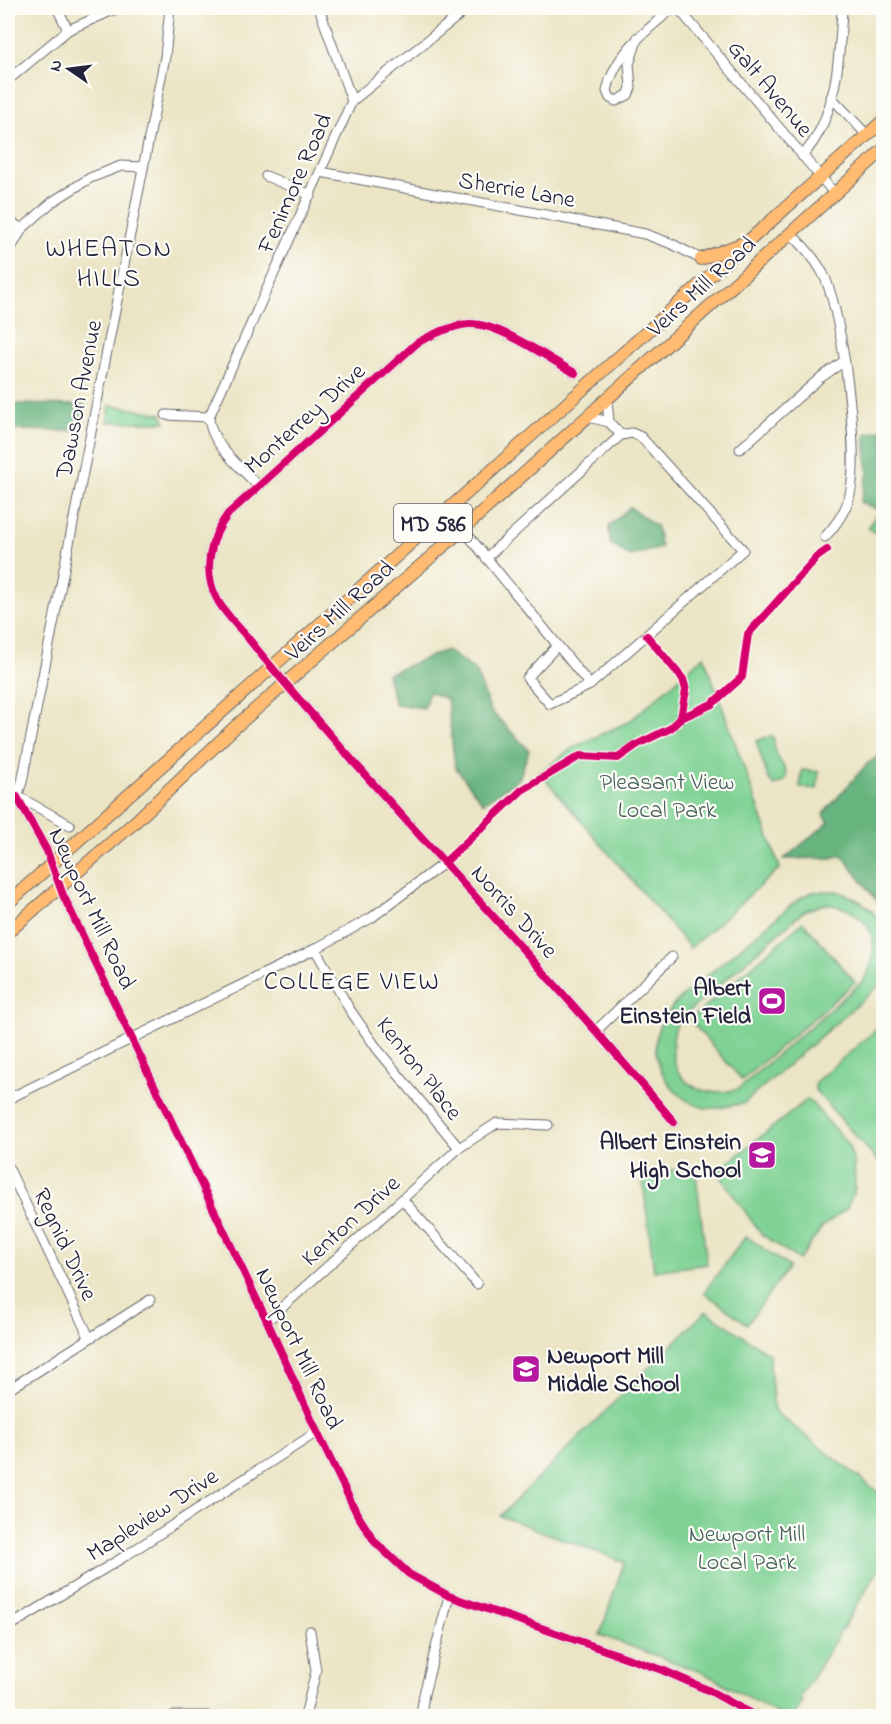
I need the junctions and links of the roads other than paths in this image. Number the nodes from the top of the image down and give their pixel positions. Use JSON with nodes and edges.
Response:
{"nodes":[{"id":1,"x":57,"y":8,"type":"edge"},
{"id":2,"x":118,"y":8,"type":"edge"},
{"id":3,"x":170,"y":8,"type":"edge"},
{"id":4,"x":319,"y":8,"type":"edge"},
{"id":5,"x":468,"y":8,"type":"edge"},
{"id":6,"x":673,"y":8,"type":"edge"},
{"id":7,"x":678,"y":8,"type":"edge"},
{"id":8,"x":842,"y":8,"type":"edge"},
{"id":9,"x":68,"y":30,"type":"junction"},
{"id":10,"x":638,"y":37,"type":"junction"},
{"id":11,"x":8,"y":80,"type":"edge"},
{"id":12,"x":831,"y":98,"type":"junction"},
{"id":13,"x":352,"y":101,"type":"junction"},
{"id":14,"x":884,"y":120,"type":"edge"},
{"id":15,"x":867,"y":135,"type":"junction"},
{"id":16,"x":884,"y":149,"type":"edge"},
{"id":17,"x":802,"y":156,"type":"junction"},
{"id":18,"x":142,"y":167,"type":"junction"},
{"id":19,"x":321,"y":172,"type":"junction"},
{"id":20,"x":266,"y":176,"type":"dead end"},
{"id":21,"x":820,"y":176,"type":"junction"},
{"id":22,"x":311,"y":195,"type":"junction"},
{"id":23,"x":835,"y":195,"type":"junction"},
{"id":24,"x":8,"y":220,"type":"edge"},
{"id":25,"x":22,"y":229,"type":"junction"},
{"id":26,"x":790,"y":233,"type":"junction"},
{"id":27,"x":753,"y":238,"type":"junction"},
{"id":28,"x":8,"y":253,"type":"edge"},
{"id":29,"x":701,"y":259,"type":"joint"},
{"id":30,"x":843,"y":362,"type":"junction"},
{"id":31,"x":575,"y":373,"type":"dead end"},
{"id":32,"x":607,"y":399,"type":"junction"},
{"id":33,"x":166,"y":415,"type":"dead end"},
{"id":34,"x":209,"y":417,"type":"junction"},
{"id":35,"x":588,"y":417,"type":"junction"},
{"id":36,"x":609,"y":422,"type":"junction"},
{"id":37,"x":621,"y":435,"type":"junction"},
{"id":38,"x":740,"y":449,"type":"dead end"},
{"id":39,"x":258,"y":486,"type":"junction"},
{"id":40,"x":463,"y":529,"type":"junction"},
{"id":41,"x":825,"y":537,"type":"dead end"},
{"id":42,"x":486,"y":558,"type":"junction"},
{"id":43,"x":557,"y":646,"type":"junction"},
{"id":44,"x":274,"y":672,"type":"junction"},
{"id":45,"x":590,"y":685,"type":"junction"},
{"id":46,"x":286,"y":686,"type":"junction"},
{"id":47,"x":8,"y":791,"type":"edge"},
{"id":48,"x":17,"y":797,"type":"junction"},
{"id":49,"x":70,"y":825,"type":"dead end"},
{"id":50,"x":52,"y":863,"type":"junction"},
{"id":51,"x":444,"y":863,"type":"junction"},
{"id":52,"x":59,"y":885,"type":"junction"},
{"id":53,"x":8,"y":903,"type":"edge"},
{"id":54,"x":8,"y":932,"type":"edge"},
{"id":55,"x":315,"y":949,"type":"junction"},
{"id":56,"x":672,"y":957,"type":"dead end"},
{"id":57,"x":597,"y":1030,"type":"junction"},
{"id":58,"x":134,"y":1038,"type":"junction"},
{"id":59,"x":8,"y":1099,"type":"edge"},
{"id":60,"x":674,"y":1122,"type":"dead end"},
{"id":61,"x":548,"y":1125,"type":"dead end"},
{"id":62,"x":459,"y":1148,"type":"junction"},
{"id":63,"x":8,"y":1167,"type":"edge"},
{"id":64,"x":404,"y":1200,"type":"junction"},
{"id":65,"x":477,"y":1284,"type":"dead end"},
{"id":66,"x":150,"y":1300,"type":"dead end"},
{"id":67,"x":267,"y":1321,"type":"junction"},
{"id":68,"x":88,"y":1337,"type":"junction"},
{"id":69,"x":8,"y":1390,"type":"edge"},
{"id":70,"x":317,"y":1432,"type":"junction"},
{"id":71,"x":449,"y":1596,"type":"junction"},
{"id":72,"x":8,"y":1627,"type":"edge"},
{"id":73,"x":310,"y":1631,"type":"dead end"},
{"id":74,"x":174,"y":1716,"type":"edge"},
{"id":75,"x":208,"y":1716,"type":"edge"},
{"id":76,"x":305,"y":1716,"type":"edge"},
{"id":77,"x":421,"y":1716,"type":"edge"},
{"id":78,"x":754,"y":1716,"type":"edge"}],
"edges":[{"from":1,"to":9,"type":"street"},
{"from":2,"to":9,"type":"street"},
{"from":3,"to":18,"type":"street","name":"Dawson Avenue"},
{"from":4,"to":13,"type":"street"},
{"from":5,"to":13,"type":"street","name":"Fenimore Road"},
{"from":6,"to":10,"type":"street"},
{"from":7,"to":17,"type":"street","name":"Galt Avenue"},
{"from":8,"to":12,"type":"street"},
{"from":9,"to":11,"type":"street"},
{"from":10,"to":10,"type":"street"},
{"from":12,"to":15,"type":"street"},
{"from":12,"to":17,"type":"street"},
{"from":13,"to":19,"type":"street","name":"Fenimore Road"},
{"from":14,"to":15,"type":"main road","name":"Veirs Mill Road","number":"MD 586"},
{"from":15,"to":21,"type":"main road","name":"Veirs Mill Road","number":"MD 586"},
{"from":16,"to":23,"type":"main road","name":"Veirs Mill Road","number":"MD 586"},
{"from":17,"to":21,"type":"street","name":"Galt Avenue"},
{"from":18,"to":25,"type":"street"},
{"from":18,"to":48,"type":"street","name":"Dawson Avenue"},
{"from":19,"to":22,"type":"street","name":"Fenimore Road"},
{"from":19,"to":29,"type":"street","name":"Sherrie Lane"},
{"from":20,"to":22,"type":"street"},
{"from":21,"to":23,"type":"street","name":"Galt Avenue"},
{"from":21,"to":27,"type":"main road","name":"Veirs Mill Road","number":"MD 586"},
{"from":22,"to":34,"type":"street","name":"Fenimore Road"},
{"from":23,"to":26,"type":"main road","name":"Veirs Mill Road","number":"MD 586"},
{"from":24,"to":25,"type":"street"},
{"from":25,"to":28,"type":"street"},
{"from":26,"to":30,"type":"street"},
{"from":26,"to":32,"type":"main road","name":"Veirs Mill Road","number":"MD 586"},
{"from":27,"to":29,"type":"main road"},
{"from":27,"to":44,"type":"main road","name":"Veirs Mill Road","number":"MD 586"},
{"from":30,"to":38,"type":"street"},
{"from":30,"to":41,"type":"street"},
{"from":31,"to":39,"type":"street","name":"Monterrey Drive"},
{"from":32,"to":35,"type":"main road","name":"Veirs Mill Road","number":"MD 586"},
{"from":32,"to":36,"type":"street"},
{"from":33,"to":34,"type":"street"},
{"from":34,"to":39,"type":"street"},
{"from":35,"to":36,"type":"street"},
{"from":35,"to":40,"type":"main road","name":"Veirs Mill Road","number":"MD 586"},
{"from":36,"to":37,"type":"street"},
{"from":37,"to":42,"type":"street"},
{"from":37,"to":45,"type":"street"},
{"from":39,"to":44,"type":"street","name":"Monterrey Drive"},
{"from":40,"to":42,"type":"street"},
{"from":40,"to":46,"type":"main road","name":"Veirs Mill Road","number":"MD 586"},
{"from":42,"to":43,"type":"street"},
{"from":43,"to":45,"type":"street"},
{"from":43,"to":45,"type":"street"},
{"from":44,"to":46,"type":"street","name":"Norris Drive"},
{"from":44,"to":50,"type":"main road","name":"Veirs Mill Road","number":"MD 586"},
{"from":46,"to":51,"type":"street","name":"Norris Drive"},
{"from":46,"to":52,"type":"main road","name":"Veirs Mill Road","number":"MD 586"},
{"from":47,"to":48,"type":"street","name":"Newport Mill Road"},
{"from":48,"to":49,"type":"street","name":"Newport Mill Road"},
{"from":48,"to":50,"type":"street","name":"Newport Mill Road"},
{"from":50,"to":52,"type":"street","name":"Newport Mill Road"},
{"from":50,"to":53,"type":"main road","name":"Veirs Mill Road","number":"MD 586"},
{"from":51,"to":55,"type":"street"},
{"from":51,"to":57,"type":"street","name":"Norris Drive"},
{"from":52,"to":54,"type":"main road","name":"Veirs Mill Road","number":"MD 586"},
{"from":52,"to":58,"type":"street","name":"Newport Mill Road"},
{"from":55,"to":58,"type":"street"},
{"from":55,"to":62,"type":"street","name":"Kenton Place"},
{"from":56,"to":57,"type":"street"},
{"from":57,"to":60,"type":"street","name":"Norris Drive"},
{"from":58,"to":59,"type":"street"},
{"from":58,"to":67,"type":"street","name":"Newport Mill Road"},
{"from":61,"to":62,"type":"street","name":"Kenton Drive"},
{"from":62,"to":64,"type":"street","name":"Kenton Drive"},
{"from":63,"to":68,"type":"street","name":"Regnid Drive"},
{"from":64,"to":65,"type":"street"},
{"from":64,"to":67,"type":"street","name":"Kenton Drive"},
{"from":66,"to":68,"type":"street"},
{"from":67,"to":70,"type":"street","name":"Newport Mill Road"},
{"from":68,"to":69,"type":"street"},
{"from":70,"to":71,"type":"street","name":"Newport Mill Road"},
{"from":70,"to":72,"type":"street","name":"Mapleview Drive"},
{"from":71,"to":77,"type":"street"},
{"from":71,"to":78,"type":"street","name":"Newport Mill Road"},
{"from":73,"to":76,"type":"street"},
{"from":74,"to":75,"type":"street"}]}
